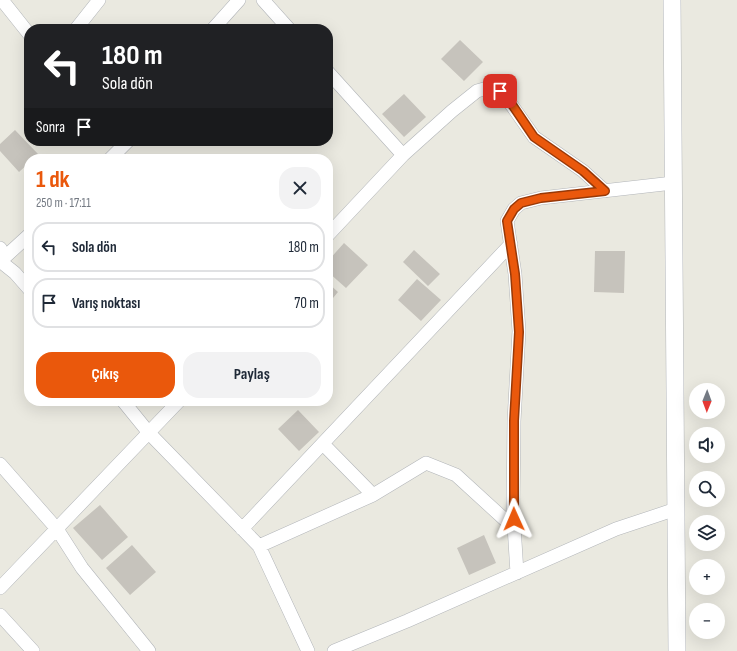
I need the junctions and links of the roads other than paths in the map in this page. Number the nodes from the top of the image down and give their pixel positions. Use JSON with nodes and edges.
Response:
{"nodes":[{"id":1,"x":2,"y":0,"type":"edge"},
{"id":2,"x":99,"y":0,"type":"edge"},
{"id":3,"x":239,"y":0,"type":"edge"},
{"id":4,"x":263,"y":0,"type":"edge"},
{"id":5,"x":672,"y":0,"type":"edge"},
{"id":6,"x":80,"y":24,"type":"edge"},
{"id":7,"x":217,"y":24,"type":"edge"},
{"id":8,"x":285,"y":24,"type":"edge"},
{"id":9,"x":24,"y":28,"type":"edge"},
{"id":10,"x":333,"y":78,"type":"edge"},
{"id":11,"x":403,"y":155,"type":"junction"},
{"id":12,"x":673,"y":183,"type":"junction"},
{"id":13,"x":605,"y":191,"type":"junction"},
{"id":14,"x":333,"y":230,"type":"edge"},
{"id":15,"x":24,"y":240,"type":"edge"},
{"id":16,"x":511,"y":244,"type":"junction"},
{"id":17,"x":0,"y":248,"type":"edge"},
{"id":18,"x":0,"y":262,"type":"edge"},
{"id":19,"x":24,"y":283,"type":"edge"},
{"id":20,"x":127,"y":406,"type":"edge"},
{"id":21,"x":174,"y":406,"type":"edge"},
{"id":22,"x":149,"y":433,"type":"junction"},
{"id":23,"x":323,"y":444,"type":"junction"},
{"id":24,"x":0,"y":464,"type":"edge"},
{"id":25,"x":373,"y":495,"type":"junction"},
{"id":26,"x":676,"y":509,"type":"junction"},
{"id":27,"x":514,"y":528,"type":"junction"},
{"id":28,"x":242,"y":529,"type":"junction"},
{"id":29,"x":57,"y":530,"type":"junction"},
{"id":30,"x":259,"y":546,"type":"junction"},
{"id":31,"x":517,"y":573,"type":"junction"},
{"id":32,"x":0,"y":588,"type":"edge"},
{"id":33,"x":0,"y":615,"type":"edge"},
{"id":34,"x":33,"y":651,"type":"edge"},
{"id":35,"x":150,"y":651,"type":"edge"},
{"id":36,"x":308,"y":651,"type":"edge"},
{"id":37,"x":334,"y":651,"type":"edge"},
{"id":38,"x":676,"y":651,"type":"edge"}],
"edges":[{"from":1,"to":9,"type":"street"},
{"from":2,"to":6,"type":"street"},
{"from":3,"to":7,"type":"street"},
{"from":4,"to":8,"type":"street"},
{"from":5,"to":12,"type":"street"},
{"from":10,"to":11,"type":"street"},
{"from":11,"to":13,"type":"street"},
{"from":11,"to":14,"type":"street"},
{"from":12,"to":13,"type":"street"},
{"from":12,"to":26,"type":"street"},
{"from":13,"to":16,"type":"street"},
{"from":15,"to":17,"type":"street"},
{"from":16,"to":23,"type":"street"},
{"from":16,"to":27,"type":"street"},
{"from":18,"to":19,"type":"street"},
{"from":20,"to":22,"type":"street"},
{"from":21,"to":22,"type":"street"},
{"from":22,"to":28,"type":"street"},
{"from":22,"to":29,"type":"street"},
{"from":23,"to":25,"type":"street"},
{"from":23,"to":28,"type":"street"},
{"from":24,"to":29,"type":"street"},
{"from":25,"to":27,"type":"street"},
{"from":25,"to":30,"type":"street"},
{"from":26,"to":31,"type":"street"},
{"from":26,"to":38,"type":"street"},
{"from":27,"to":31,"type":"street"},
{"from":28,"to":30,"type":"street"},
{"from":29,"to":32,"type":"street"},
{"from":29,"to":35,"type":"street"},
{"from":30,"to":36,"type":"street"},
{"from":31,"to":37,"type":"street"},
{"from":33,"to":34,"type":"street"}]}
